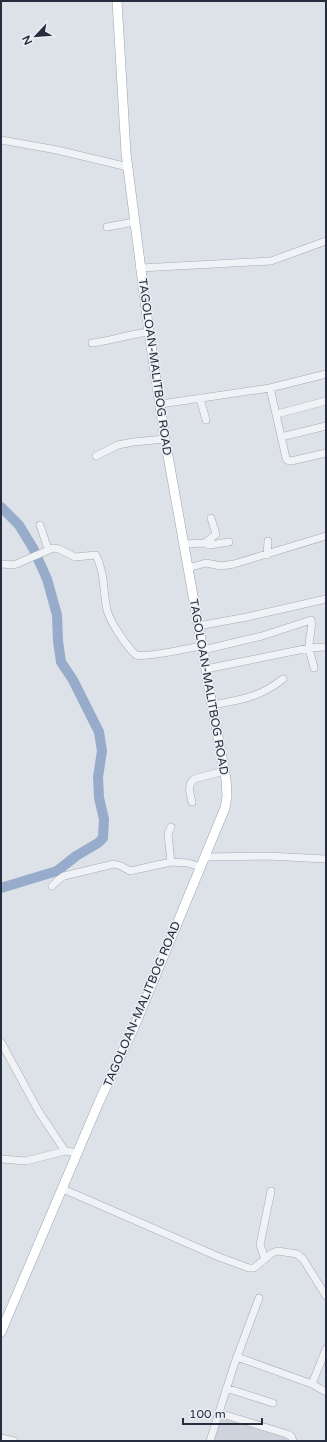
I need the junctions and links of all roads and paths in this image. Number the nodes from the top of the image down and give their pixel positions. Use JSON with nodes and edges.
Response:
{"nodes":[{"id":1,"x":117,"y":1,"type":"edge"},
{"id":2,"x":1,"y":140,"type":"edge"},
{"id":3,"x":128,"y":167,"type":"junction"},
{"id":4,"x":134,"y":222,"type":"junction"},
{"id":5,"x":107,"y":227,"type":"dead end"},
{"id":6,"x":326,"y":242,"type":"edge"},
{"id":7,"x":140,"y":268,"type":"junction"},
{"id":8,"x":149,"y":332,"type":"junction"},
{"id":9,"x":92,"y":343,"type":"dead end"},
{"id":10,"x":326,"y":374,"type":"edge"},
{"id":11,"x":270,"y":388,"type":"junction"},
{"id":12,"x":200,"y":398,"type":"junction"},
{"id":13,"x":326,"y":401,"type":"edge"},
{"id":14,"x":161,"y":404,"type":"junction"},
{"id":15,"x":276,"y":414,"type":"junction"},
{"id":16,"x":206,"y":420,"type":"dead end"},
{"id":17,"x":326,"y":426,"type":"edge"},
{"id":18,"x":281,"y":437,"type":"junction"},
{"id":19,"x":165,"y":439,"type":"junction"},
{"id":20,"x":326,"y":453,"type":"edge"},
{"id":21,"x":96,"y":456,"type":"dead end"},
{"id":22,"x":211,"y":518,"type":"dead end"},
{"id":23,"x":40,"y":525,"type":"dead end"},
{"id":24,"x":326,"y":536,"type":"edge"},
{"id":25,"x":268,"y":541,"type":"dead end"},
{"id":26,"x":229,"y":542,"type":"dead end"},
{"id":27,"x":205,"y":543,"type":"junction"},
{"id":28,"x":184,"y":544,"type":"junction"},
{"id":29,"x":48,"y":550,"type":"junction"},
{"id":30,"x":267,"y":555,"type":"junction"},
{"id":31,"x":1,"y":564,"type":"edge"},
{"id":32,"x":188,"y":568,"type":"junction"},
{"id":33,"x":326,"y":599,"type":"edge"},
{"id":34,"x":198,"y":626,"type":"junction"},
{"id":35,"x":326,"y":647,"type":"edge"},
{"id":36,"x":202,"y":648,"type":"junction"},
{"id":37,"x":309,"y":648,"type":"junction"},
{"id":38,"x":314,"y":668,"type":"dead end"},
{"id":39,"x":206,"y":669,"type":"junction"},
{"id":40,"x":283,"y":679,"type":"dead end"},
{"id":41,"x":212,"y":705,"type":"junction"},
{"id":42,"x":224,"y":771,"type":"junction"},
{"id":43,"x":192,"y":802,"type":"dead end"},
{"id":44,"x":171,"y":827,"type":"dead end"},
{"id":45,"x":204,"y":857,"type":"junction"},
{"id":46,"x":326,"y":858,"type":"edge"},
{"id":47,"x":171,"y":862,"type":"junction"},
{"id":48,"x":200,"y":867,"type":"junction"},
{"id":49,"x":52,"y":886,"type":"dead end"},
{"id":50,"x":1,"y":1042,"type":"edge"},
{"id":51,"x":65,"y":1151,"type":"junction"},
{"id":52,"x":78,"y":1154,"type":"junction"},
{"id":53,"x":1,"y":1159,"type":"edge"},
{"id":54,"x":63,"y":1189,"type":"junction"},
{"id":55,"x":271,"y":1191,"type":"dead end"},
{"id":56,"x":265,"y":1259,"type":"junction"},
{"id":57,"x":326,"y":1296,"type":"edge"},
{"id":58,"x":259,"y":1298,"type":"dead end"},
{"id":59,"x":1,"y":1332,"type":"edge"},
{"id":60,"x":326,"y":1349,"type":"edge"},
{"id":61,"x":237,"y":1357,"type":"junction"},
{"id":62,"x":312,"y":1384,"type":"junction"},
{"id":63,"x":226,"y":1388,"type":"junction"},
{"id":64,"x":326,"y":1392,"type":"edge"},
{"id":65,"x":273,"y":1403,"type":"dead end"},
{"id":66,"x":219,"y":1413,"type":"junction"},
{"id":67,"x":1,"y":1438,"type":"edge"},
{"id":68,"x":14,"y":1441,"type":"edge"},
{"id":69,"x":210,"y":1441,"type":"edge"},
{"id":70,"x":293,"y":1441,"type":"edge"}],
"edges":[{"from":1,"to":3,"type":"main road","name":"TAGOLOAN-MALITBOG ROAD"},
{"from":2,"to":3,"type":"street"},
{"from":3,"to":4,"type":"main road","name":"TAGOLOAN-MALITBOG ROAD"},
{"from":4,"to":5,"type":"street"},
{"from":4,"to":7,"type":"main road","name":"TAGOLOAN-MALITBOG ROAD"},
{"from":6,"to":7,"type":"street"},
{"from":7,"to":8,"type":"main road","name":"TAGOLOAN-MALITBOG ROAD"},
{"from":8,"to":9,"type":"street"},
{"from":8,"to":14,"type":"main road","name":"TAGOLOAN-MALITBOG ROAD"},
{"from":10,"to":11,"type":"street"},
{"from":11,"to":12,"type":"street"},
{"from":11,"to":15,"type":"street"},
{"from":12,"to":14,"type":"street"},
{"from":12,"to":16,"type":"street"},
{"from":13,"to":15,"type":"street"},
{"from":14,"to":19,"type":"main road","name":"TAGOLOAN-MALITBOG ROAD"},
{"from":15,"to":18,"type":"street"},
{"from":17,"to":18,"type":"street"},
{"from":18,"to":20,"type":"street"},
{"from":19,"to":21,"type":"street"},
{"from":19,"to":28,"type":"main road","name":"TAGOLOAN-MALITBOG ROAD"},
{"from":22,"to":27,"type":"street"},
{"from":23,"to":29,"type":"street"},
{"from":24,"to":30,"type":"street"},
{"from":25,"to":30,"type":"street"},
{"from":26,"to":27,"type":"street"},
{"from":27,"to":28,"type":"street"},
{"from":28,"to":32,"type":"main road","name":"TAGOLOAN-MALITBOG ROAD"},
{"from":29,"to":31,"type":"street"},
{"from":29,"to":36,"type":"street"},
{"from":30,"to":32,"type":"street"},
{"from":32,"to":34,"type":"main road","name":"TAGOLOAN-MALITBOG ROAD"},
{"from":33,"to":34,"type":"street"},
{"from":34,"to":36,"type":"main road","name":"TAGOLOAN-MALITBOG ROAD"},
{"from":35,"to":37,"type":"street"},
{"from":36,"to":37,"type":"street"},
{"from":36,"to":39,"type":"main road","name":"TAGOLOAN-MALITBOG ROAD"},
{"from":37,"to":38,"type":"street"},
{"from":37,"to":39,"type":"street"},
{"from":39,"to":41,"type":"main road","name":"TAGOLOAN-MALITBOG ROAD"},
{"from":40,"to":41,"type":"street"},
{"from":41,"to":42,"type":"main road","name":"TAGOLOAN-MALITBOG ROAD"},
{"from":42,"to":43,"type":"street"},
{"from":42,"to":45,"type":"main road","name":"TAGOLOAN-MALITBOG ROAD"},
{"from":44,"to":47,"type":"street"},
{"from":45,"to":46,"type":"street"},
{"from":45,"to":48,"type":"main road","name":"TAGOLOAN-MALITBOG ROAD"},
{"from":47,"to":48,"type":"street"},
{"from":47,"to":49,"type":"street"},
{"from":48,"to":52,"type":"main road","name":"TAGOLOAN-MALITBOG ROAD"},
{"from":50,"to":51,"type":"street"},
{"from":51,"to":52,"type":"street"},
{"from":51,"to":53,"type":"street"},
{"from":52,"to":54,"type":"main road","name":"TAGOLOAN-MALITBOG ROAD"},
{"from":54,"to":56,"type":"street"},
{"from":54,"to":59,"type":"main road","name":"TAGOLOAN-MALITBOG ROAD"},
{"from":55,"to":56,"type":"street"},
{"from":56,"to":57,"type":"street"},
{"from":58,"to":61,"type":"street"},
{"from":60,"to":62,"type":"street"},
{"from":61,"to":62,"type":"street"},
{"from":61,"to":63,"type":"street"},
{"from":62,"to":64,"type":"street"},
{"from":63,"to":65,"type":"street"},
{"from":63,"to":66,"type":"street"},
{"from":66,"to":69,"type":"street"},
{"from":66,"to":70,"type":"street"},
{"from":67,"to":68,"type":"street"}]}
